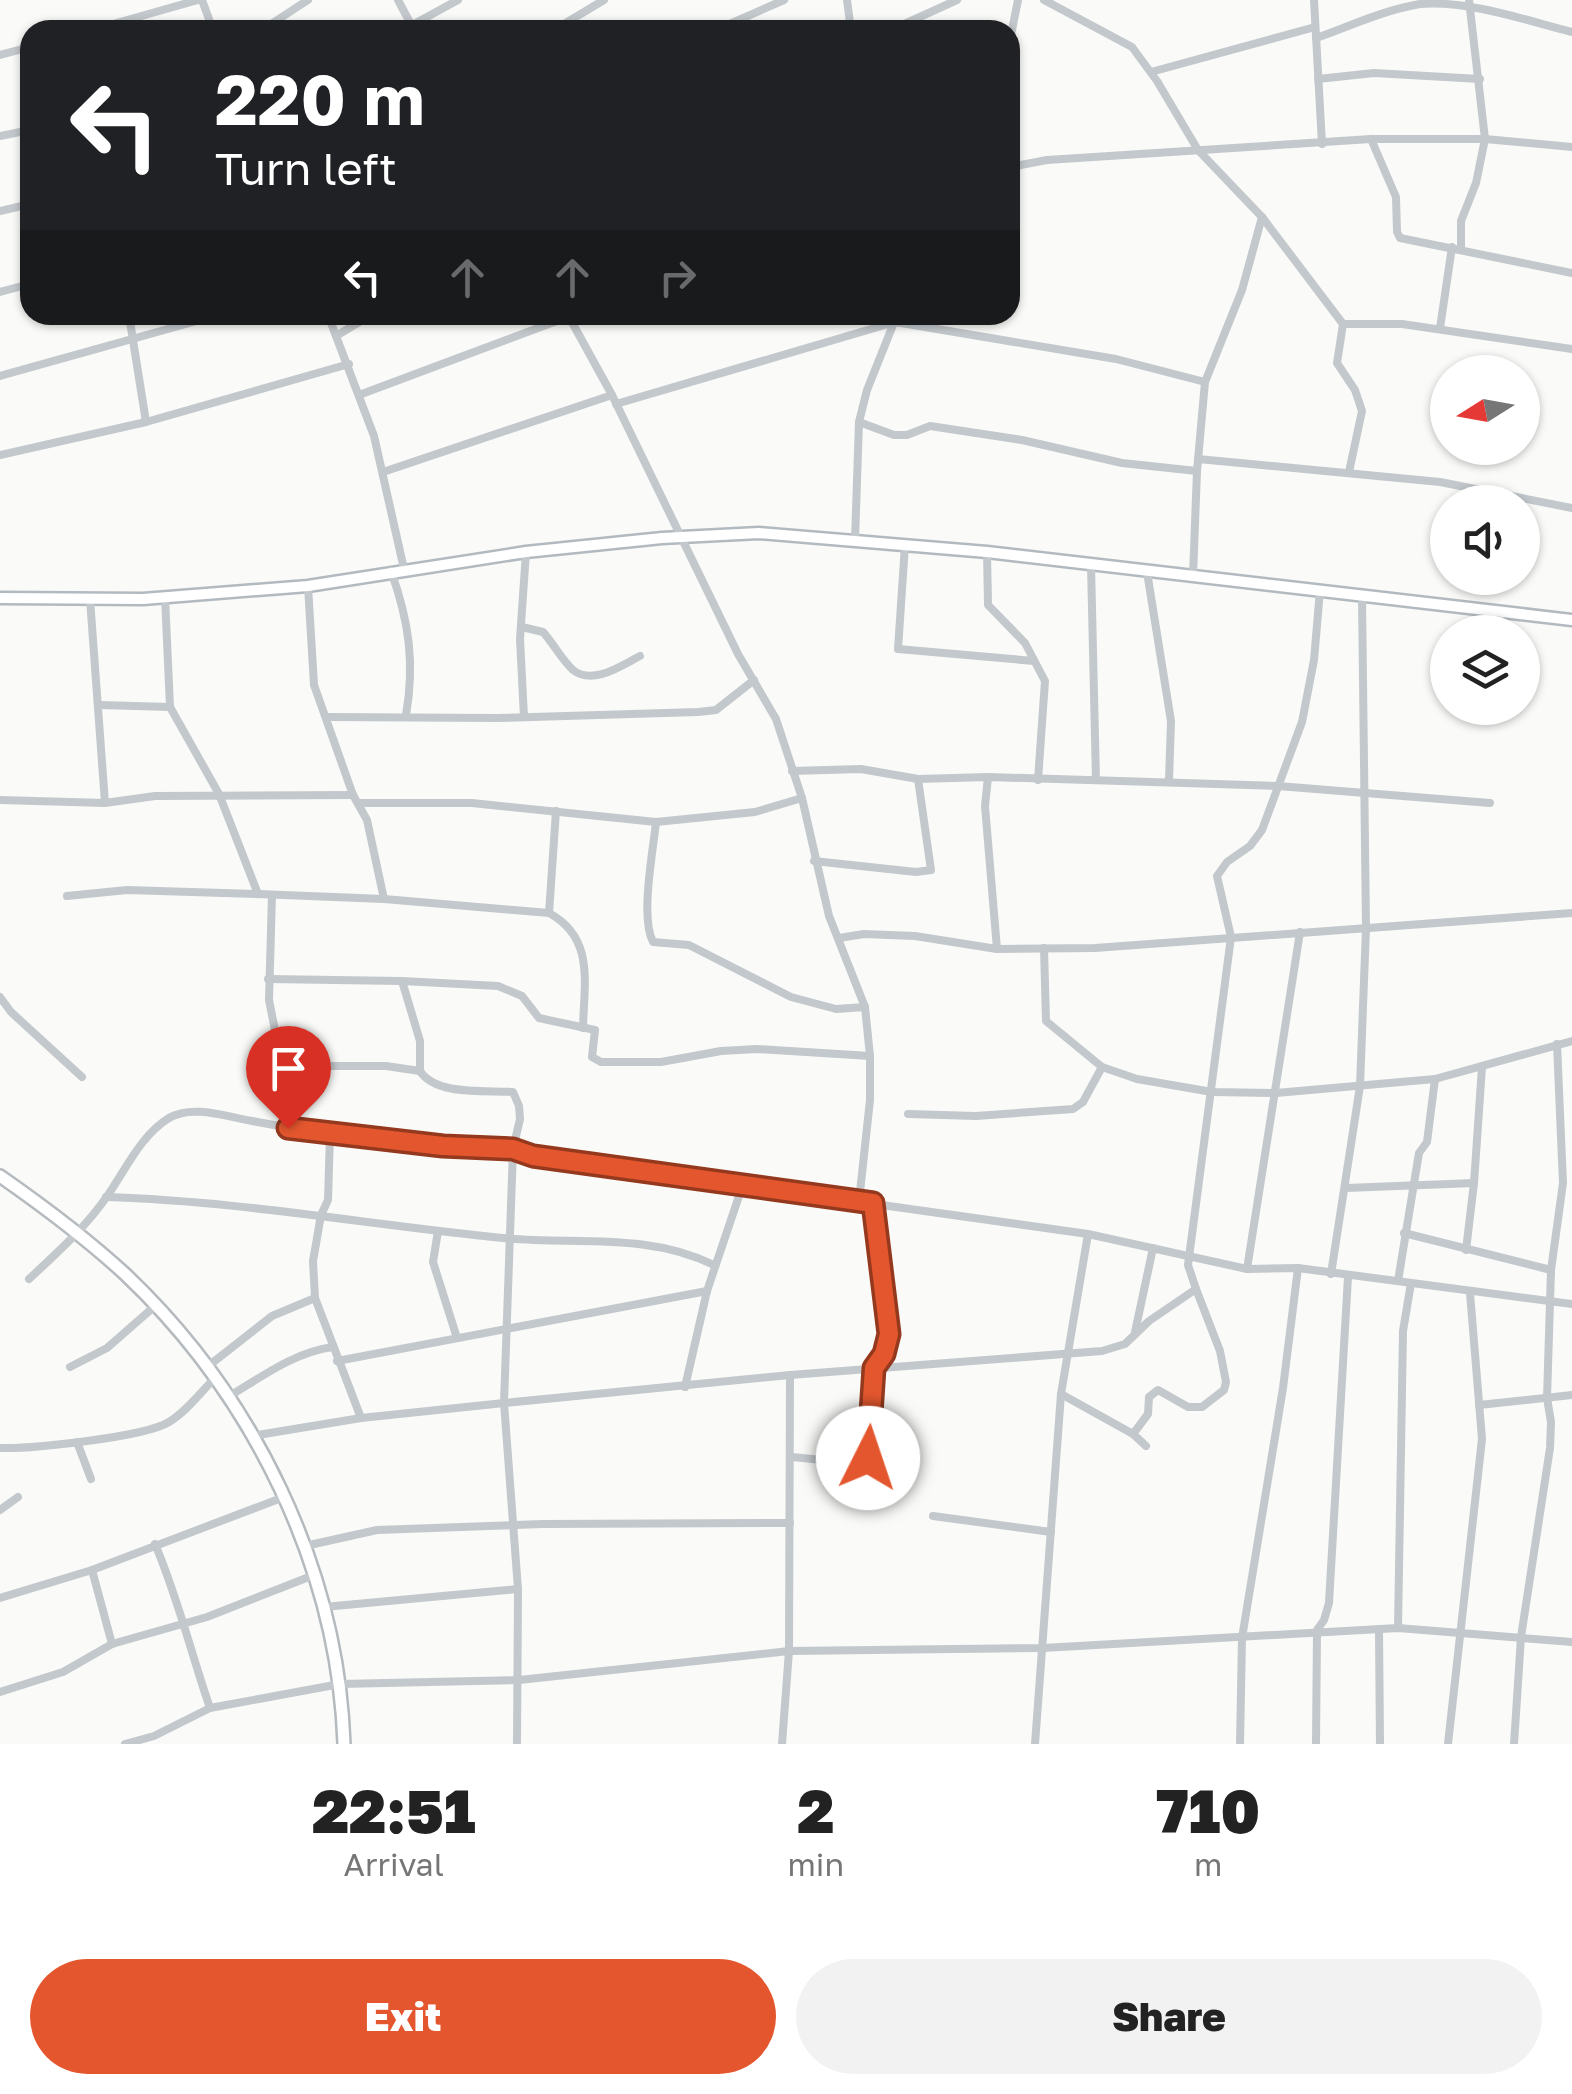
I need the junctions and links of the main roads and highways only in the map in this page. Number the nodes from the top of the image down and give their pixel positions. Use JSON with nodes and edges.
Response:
{"nodes":[{"id":1,"x":0,"y":1176,"type":"edge"},
{"id":2,"x":344,"y":1744,"type":"edge"}],
"edges":[{"from":1,"to":2,"type":"main road"}]}
